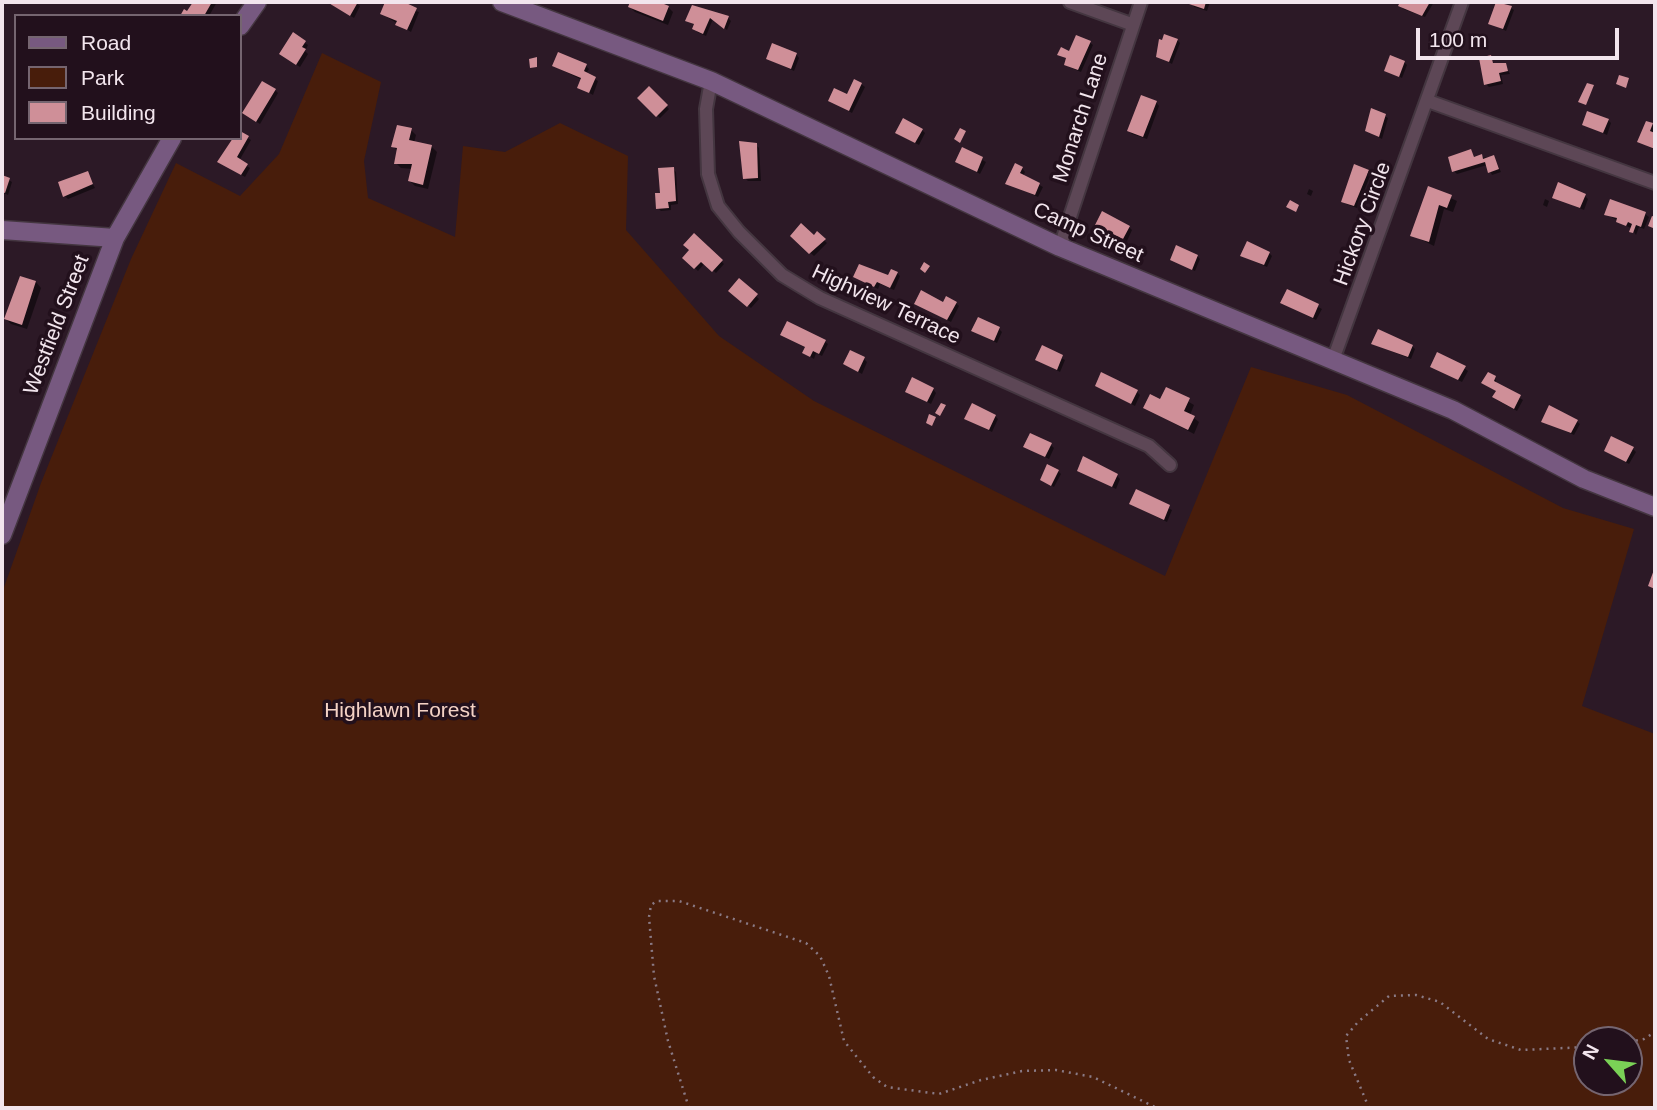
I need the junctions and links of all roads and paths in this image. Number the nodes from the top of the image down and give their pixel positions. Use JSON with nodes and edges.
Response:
{"nodes":[{"id":1,"x":257,"y":2,"type":"edge"},
{"id":2,"x":502,"y":2,"type":"edge"},
{"id":3,"x":1070,"y":2,"type":"edge"},
{"id":4,"x":1141,"y":2,"type":"edge"},
{"id":5,"x":1462,"y":2,"type":"edge"},
{"id":6,"x":242,"y":23,"type":"edge"},
{"id":7,"x":1131,"y":24,"type":"junction"},
{"id":8,"x":710,"y":81,"type":"junction"},
{"id":9,"x":1428,"y":101,"type":"junction"},
{"id":10,"x":171,"y":140,"type":"edge"},
{"id":11,"x":1655,"y":183,"type":"edge"},
{"id":12,"x":2,"y":230,"type":"edge"},
{"id":13,"x":114,"y":239,"type":"junction"},
{"id":14,"x":1060,"y":247,"type":"junction"},
{"id":15,"x":1333,"y":359,"type":"junction"},
{"id":16,"x":1170,"y":465,"type":"dead end"},
{"id":17,"x":1655,"y":507,"type":"edge"},
{"id":18,"x":2,"y":535,"type":"edge"},
{"id":19,"x":1573,"y":1048,"type":"edge"},
{"id":20,"x":690,"y":1108,"type":"edge"},
{"id":21,"x":1157,"y":1108,"type":"edge"},
{"id":22,"x":1369,"y":1108,"type":"edge"}],
"edges":[{"from":1,"to":6,"type":"street"},
{"from":2,"to":8,"type":"street","name":"Camp Street"},
{"from":3,"to":7,"type":"street"},
{"from":4,"to":7,"type":"street","name":"Monarch Lane"},
{"from":5,"to":9,"type":"street","name":"Hickory Circle"},
{"from":7,"to":14,"type":"street","name":"Monarch Lane"},
{"from":8,"to":14,"type":"street","name":"Camp Street"},
{"from":8,"to":16,"type":"street","name":"Highview Terrace"},
{"from":9,"to":11,"type":"street"},
{"from":9,"to":15,"type":"street","name":"Hickory Circle"},
{"from":10,"to":13,"type":"street","name":"Westfield Street"},
{"from":12,"to":13,"type":"street"},
{"from":13,"to":18,"type":"street","name":"Westfield Street"},
{"from":14,"to":15,"type":"street","name":"Camp Street"},
{"from":15,"to":17,"type":"street","name":"Camp Street"},
{"from":19,"to":22,"type":"path"},
{"from":20,"to":21,"type":"path"}]}
